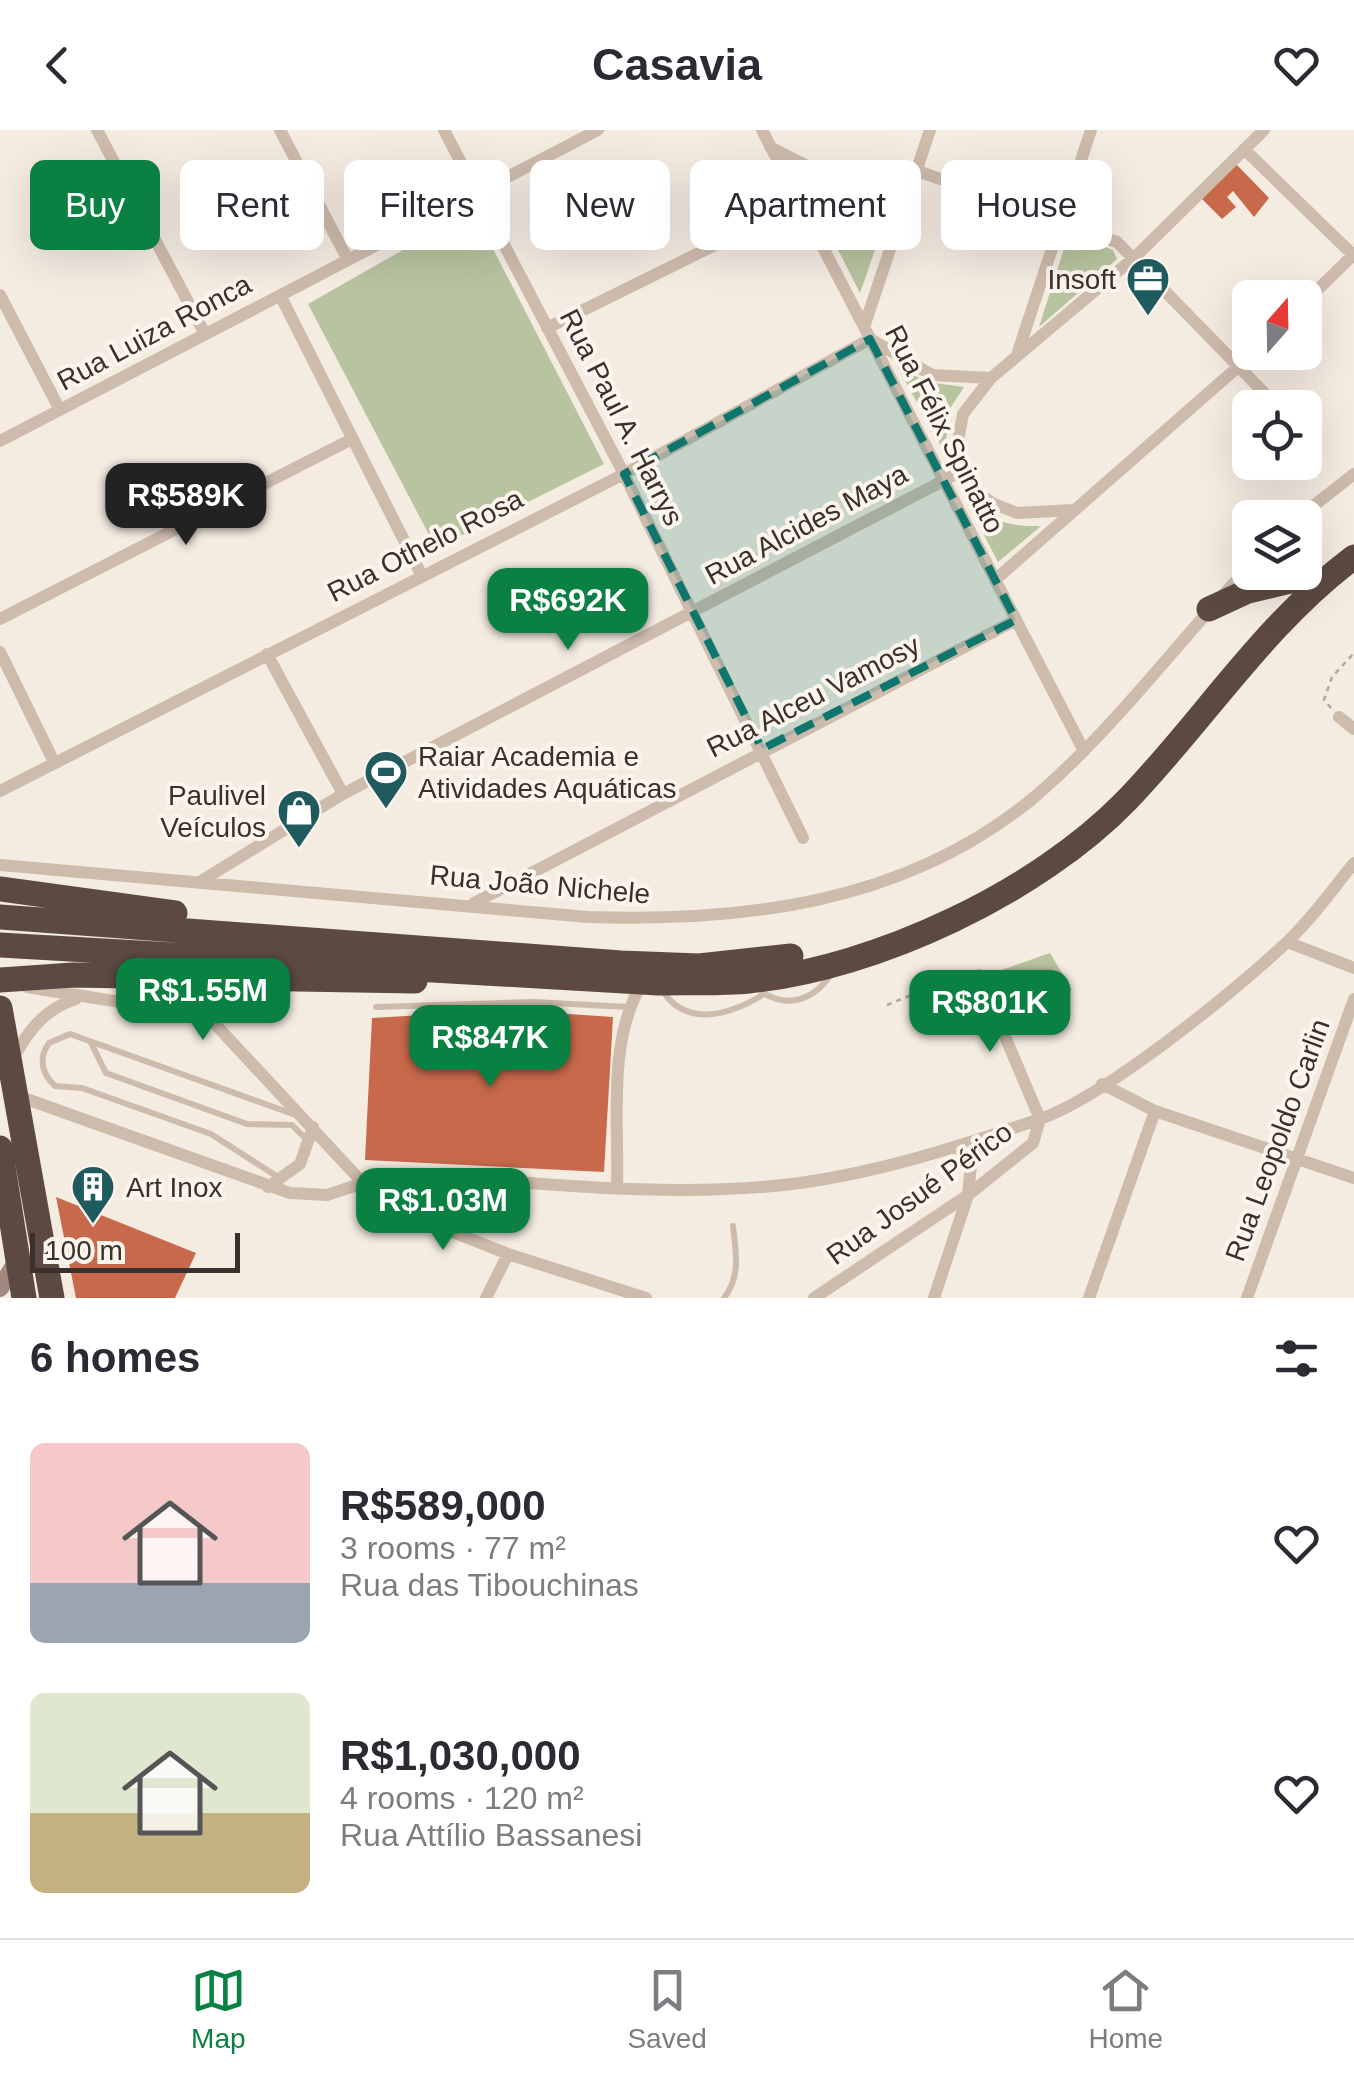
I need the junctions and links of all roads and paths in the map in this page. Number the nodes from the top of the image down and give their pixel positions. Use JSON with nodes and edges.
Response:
{"nodes":[{"id":1,"x":98,"y":130,"type":"edge"},
{"id":2,"x":280,"y":130,"type":"edge"},
{"id":3,"x":444,"y":130,"type":"edge"},
{"id":4,"x":598,"y":130,"type":"edge"},
{"id":5,"x":930,"y":130,"type":"edge"},
{"id":6,"x":1091,"y":130,"type":"edge"},
{"id":7,"x":1264,"y":130,"type":"edge"},
{"id":8,"x":768,"y":137,"type":"edge"},
{"id":9,"x":1244,"y":149,"type":"junction"},
{"id":10,"x":460,"y":160,"type":"edge"},
{"id":11,"x":779,"y":160,"type":"edge"},
{"id":12,"x":801,"y":160,"type":"edge"},
{"id":13,"x":919,"y":160,"type":"edge"},
{"id":14,"x":1080,"y":160,"type":"edge"},
{"id":15,"x":510,"y":175,"type":"edge"},
{"id":16,"x":1112,"y":240,"type":"edge"},
{"id":17,"x":367,"y":250,"type":"edge"},
{"id":18,"x":508,"y":250,"type":"edge"},
{"id":19,"x":705,"y":250,"type":"edge"},
{"id":20,"x":824,"y":250,"type":"edge"},
{"id":21,"x":891,"y":250,"type":"edge"},
{"id":22,"x":1049,"y":250,"type":"edge"},
{"id":23,"x":1353,"y":255,"type":"edge"},
{"id":24,"x":1135,"y":257,"type":"junction"},
{"id":25,"x":348,"y":260,"type":"junction"},
{"id":26,"x":1322,"y":285,"type":"edge"},
{"id":27,"x":0,"y":295,"type":"edge"},
{"id":28,"x":280,"y":295,"type":"junction"},
{"id":29,"x":548,"y":328,"type":"junction"},
{"id":30,"x":867,"y":333,"type":"junction"},
{"id":31,"x":204,"y":334,"type":"junction"},
{"id":32,"x":1016,"y":358,"type":"junction"},
{"id":33,"x":1232,"y":358,"type":"edge"},
{"id":34,"x":1235,"y":370,"type":"edge"},
{"id":35,"x":1244,"y":370,"type":"edge"},
{"id":36,"x":991,"y":378,"type":"junction"},
{"id":37,"x":1262,"y":390,"type":"edge"},
{"id":38,"x":60,"y":410,"type":"junction"},
{"id":39,"x":352,"y":439,"type":"junction"},
{"id":40,"x":0,"y":441,"type":"edge"},
{"id":41,"x":960,"y":472,"type":"junction"},
{"id":42,"x":624,"y":474,"type":"junction"},
{"id":43,"x":1354,"y":474,"type":"edge"},
{"id":44,"x":943,"y":480,"type":"junction"},
{"id":45,"x":1321,"y":500,"type":"edge"},
{"id":46,"x":1073,"y":510,"type":"junction"},
{"id":47,"x":1354,"y":542,"type":"edge"},
{"id":48,"x":1354,"y":556,"type":"edge"},
{"id":49,"x":1322,"y":565,"type":"edge"},
{"id":50,"x":421,"y":574,"type":"junction"},
{"id":51,"x":995,"y":580,"type":"junction"},
{"id":52,"x":1232,"y":585,"type":"edge"},
{"id":53,"x":1252,"y":590,"type":"edge"},
{"id":54,"x":1292,"y":590,"type":"edge"},
{"id":55,"x":1209,"y":609,"type":"junction"},
{"id":56,"x":692,"y":612,"type":"junction"},
{"id":57,"x":0,"y":619,"type":"edge"},
{"id":58,"x":1016,"y":620,"type":"junction"},
{"id":59,"x":0,"y":652,"type":"edge"},
{"id":60,"x":1354,"y":653,"type":"edge"},
{"id":61,"x":267,"y":654,"type":"junction"},
{"id":62,"x":1339,"y":717,"type":"joint"},
{"id":63,"x":1354,"y":729,"type":"edge"},
{"id":64,"x":762,"y":749,"type":"junction"},
{"id":65,"x":1084,"y":751,"type":"junction"},
{"id":66,"x":54,"y":762,"type":"junction"},
{"id":67,"x":0,"y":792,"type":"edge"},
{"id":68,"x":342,"y":794,"type":"junction"},
{"id":69,"x":803,"y":838,"type":"dead end"},
{"id":70,"x":1354,"y":864,"type":"edge"},
{"id":71,"x":0,"y":865,"type":"edge"},
{"id":72,"x":202,"y":881,"type":"junction"},
{"id":73,"x":0,"y":888,"type":"edge"},
{"id":74,"x":474,"y":903,"type":"junction"},
{"id":75,"x":0,"y":917,"type":"edge"},
{"id":76,"x":1287,"y":942,"type":"junction"},
{"id":77,"x":0,"y":945,"type":"edge"},
{"id":78,"x":506,"y":961,"type":"junction"},
{"id":79,"x":1354,"y":968,"type":"edge"},
{"id":80,"x":978,"y":975,"type":"joint"},
{"id":81,"x":3,"y":980,"type":"edge"},
{"id":82,"x":651,"y":982,"type":"junction"},
{"id":83,"x":80,"y":997,"type":"junction"},
{"id":84,"x":1354,"y":999,"type":"edge"},
{"id":85,"x":886,"y":1005,"type":"dead end"},
{"id":86,"x":376,"y":1007,"type":"dead end"},
{"id":87,"x":628,"y":1007,"type":"junction"},
{"id":88,"x":0,"y":1008,"type":"edge"},
{"id":89,"x":90,"y":1042,"type":"junction"},
{"id":90,"x":12,"y":1062,"type":"junction"},
{"id":91,"x":1102,"y":1084,"type":"junction"},
{"id":92,"x":18,"y":1096,"type":"junction"},
{"id":93,"x":1155,"y":1112,"type":"junction"},
{"id":94,"x":1040,"y":1119,"type":"junction"},
{"id":95,"x":308,"y":1122,"type":"junction"},
{"id":96,"x":309,"y":1144,"type":"junction"},
{"id":97,"x":958,"y":1147,"type":"junction"},
{"id":98,"x":0,"y":1148,"type":"edge"},
{"id":99,"x":1296,"y":1159,"type":"junction"},
{"id":100,"x":407,"y":1174,"type":"junction"},
{"id":101,"x":1354,"y":1178,"type":"edge"},
{"id":102,"x":282,"y":1179,"type":"junction"},
{"id":103,"x":362,"y":1182,"type":"junction"},
{"id":104,"x":268,"y":1186,"type":"junction"},
{"id":105,"x":618,"y":1187,"type":"junction"},
{"id":106,"x":968,"y":1195,"type":"junction"},
{"id":107,"x":396,"y":1210,"type":"junction"},
{"id":108,"x":733,"y":1226,"type":"dead end"},
{"id":109,"x":508,"y":1254,"type":"junction"},
{"id":110,"x":19,"y":1258,"type":"junction"},
{"id":111,"x":0,"y":1288,"type":"edge"},
{"id":112,"x":24,"y":1298,"type":"edge"},
{"id":113,"x":52,"y":1298,"type":"edge"},
{"id":114,"x":486,"y":1298,"type":"edge"},
{"id":115,"x":646,"y":1298,"type":"edge"},
{"id":116,"x":724,"y":1298,"type":"edge"},
{"id":117,"x":814,"y":1298,"type":"edge"},
{"id":118,"x":934,"y":1298,"type":"edge"},
{"id":119,"x":1089,"y":1298,"type":"edge"},
{"id":120,"x":1247,"y":1298,"type":"edge"}],
"edges":[{"from":1,"to":31,"type":"street"},
{"from":2,"to":25,"type":"street"},
{"from":3,"to":10,"type":"street","name":"Rua Paul A. Harrys"},
{"from":4,"to":15,"type":"street","name":"Rua Luiza Ronca"},
{"from":5,"to":13,"type":"street"},
{"from":6,"to":14,"type":"street"},
{"from":7,"to":9,"type":"street"},
{"from":8,"to":11,"type":"street","name":"Rua Félix Spinatto"},
{"from":8,"to":12,"type":"street"},
{"from":9,"to":23,"type":"street"},
{"from":9,"to":24,"type":"street"},
{"from":16,"to":24,"type":"street"},
{"from":17,"to":25,"type":"street","name":"Rua Luiza Ronca"},
{"from":18,"to":29,"type":"street","name":"Rua Paul A. Harrys"},
{"from":19,"to":29,"type":"street"},
{"from":20,"to":30,"type":"street","name":"Rua Félix Spinatto"},
{"from":21,"to":30,"type":"street"},
{"from":22,"to":32,"type":"street"},
{"from":23,"to":26,"type":"street"},
{"from":24,"to":32,"type":"street"},
{"from":24,"to":33,"type":"street"},
{"from":25,"to":28,"type":"street","name":"Rua Luiza Ronca"},
{"from":27,"to":38,"type":"street"},
{"from":28,"to":31,"type":"street","name":"Rua Luiza Ronca"},
{"from":28,"to":39,"type":"street"},
{"from":29,"to":42,"type":"street","name":"Rua Paul A. Harrys"},
{"from":30,"to":36,"type":"street"},
{"from":30,"to":42,"type":"street","name":"Rua Othelo Rosa"},
{"from":30,"to":44,"type":"street","name":"Rua Félix Spinatto"},
{"from":31,"to":38,"type":"street","name":"Rua Luiza Ronca"},
{"from":32,"to":36,"type":"street"},
{"from":34,"to":46,"type":"street"},
{"from":35,"to":37,"type":"street"},
{"from":36,"to":41,"type":"street"},
{"from":38,"to":40,"type":"street","name":"Rua Luiza Ronca"},
{"from":39,"to":50,"type":"street"},
{"from":39,"to":57,"type":"street"},
{"from":41,"to":44,"type":"street","name":"Rua Alcides Maya"},
{"from":41,"to":46,"type":"street"},
{"from":42,"to":50,"type":"street","name":"Rua Othelo Rosa"},
{"from":42,"to":56,"type":"street","name":"Rua Paul A. Harrys"},
{"from":43,"to":45,"type":"street"},
{"from":44,"to":51,"type":"street","name":"Rua Félix Spinatto"},
{"from":44,"to":56,"type":"street","name":"Rua Alcides Maya"},
{"from":46,"to":51,"type":"street"},
{"from":47,"to":49,"type":"highway"},
{"from":48,"to":82,"type":"highway"},
{"from":50,"to":61,"type":"street","name":"Rua Othelo Rosa"},
{"from":51,"to":58,"type":"street","name":"Rua Félix Spinatto"},
{"from":52,"to":55,"type":"street","name":"Rua João Nichele"},
{"from":53,"to":55,"type":"highway"},
{"from":54,"to":78,"type":"highway"},
{"from":55,"to":65,"type":"street","name":"Rua João Nichele"},
{"from":56,"to":64,"type":"street","name":"Rua Paul A. Harrys"},
{"from":56,"to":68,"type":"street","name":"Rua Alcides Maya"},
{"from":58,"to":64,"type":"street","name":"Rua Alceu Vamosy"},
{"from":58,"to":65,"type":"street","name":"Rua Félix Spinatto"},
{"from":59,"to":66,"type":"street"},
{"from":60,"to":62,"type":"path"},
{"from":61,"to":66,"type":"street","name":"Rua Othelo Rosa"},
{"from":61,"to":68,"type":"street"},
{"from":62,"to":63,"type":"street"},
{"from":64,"to":69,"type":"street","name":"Rua Paul A. Harrys"},
{"from":64,"to":74,"type":"street","name":"Rua Alceu Vamosy"},
{"from":65,"to":74,"type":"street","name":"Rua João Nichele"},
{"from":66,"to":67,"type":"street","name":"Rua Othelo Rosa"},
{"from":68,"to":72,"type":"street","name":"Rua Alcides Maya"},
{"from":70,"to":76,"type":"street"},
{"from":71,"to":72,"type":"street","name":"Rua João Nichele"},
{"from":72,"to":74,"type":"street","name":"Rua João Nichele"},
{"from":73,"to":78,"type":"highway"},
{"from":75,"to":78,"type":"highway"},
{"from":76,"to":79,"type":"street"},
{"from":76,"to":91,"type":"street"},
{"from":77,"to":78,"type":"highway"},
{"from":78,"to":81,"type":"highway"},
{"from":78,"to":82,"type":"highway"},
{"from":80,"to":85,"type":"path"},
{"from":80,"to":94,"type":"street"},
{"from":81,"to":83,"type":"street"},
{"from":82,"to":87,"type":"street"},
{"from":83,"to":90,"type":"street"},
{"from":83,"to":95,"type":"street"},
{"from":84,"to":99,"type":"street","name":"Rua Leopoldo Carlin"},
{"from":86,"to":87,"type":"lane"},
{"from":87,"to":105,"type":"street"},
{"from":88,"to":90,"type":"highway"},
{"from":89,"to":95,"type":"lane"},
{"from":89,"to":96,"type":"lane"},
{"from":89,"to":102,"type":"lane"},
{"from":90,"to":92,"type":"highway"},
{"from":91,"to":93,"type":"street"},
{"from":91,"to":94,"type":"street"},
{"from":92,"to":104,"type":"street"},
{"from":92,"to":113,"type":"highway"},
{"from":93,"to":99,"type":"street"},
{"from":93,"to":119,"type":"street"},
{"from":94,"to":97,"type":"street"},
{"from":94,"to":106,"type":"street","name":"Rua Josué Périco"},
{"from":95,"to":96,"type":"street"},
{"from":95,"to":103,"type":"street"},
{"from":96,"to":102,"type":"street"},
{"from":97,"to":105,"type":"street"},
{"from":97,"to":106,"type":"street"},
{"from":98,"to":110,"type":"highway"},
{"from":99,"to":101,"type":"street"},
{"from":99,"to":120,"type":"street","name":"Rua Leopoldo Carlin"},
{"from":100,"to":103,"type":"street"},
{"from":100,"to":105,"type":"street"},
{"from":100,"to":107,"type":"street"},
{"from":102,"to":104,"type":"street"},
{"from":103,"to":104,"type":"street"},
{"from":103,"to":107,"type":"street"},
{"from":106,"to":117,"type":"street","name":"Rua Josué Périco"},
{"from":106,"to":118,"type":"street"},
{"from":107,"to":109,"type":"street"},
{"from":108,"to":116,"type":"lane"},
{"from":109,"to":114,"type":"street"},
{"from":109,"to":115,"type":"street"},
{"from":110,"to":111,"type":"street"},
{"from":110,"to":112,"type":"highway"}]}
